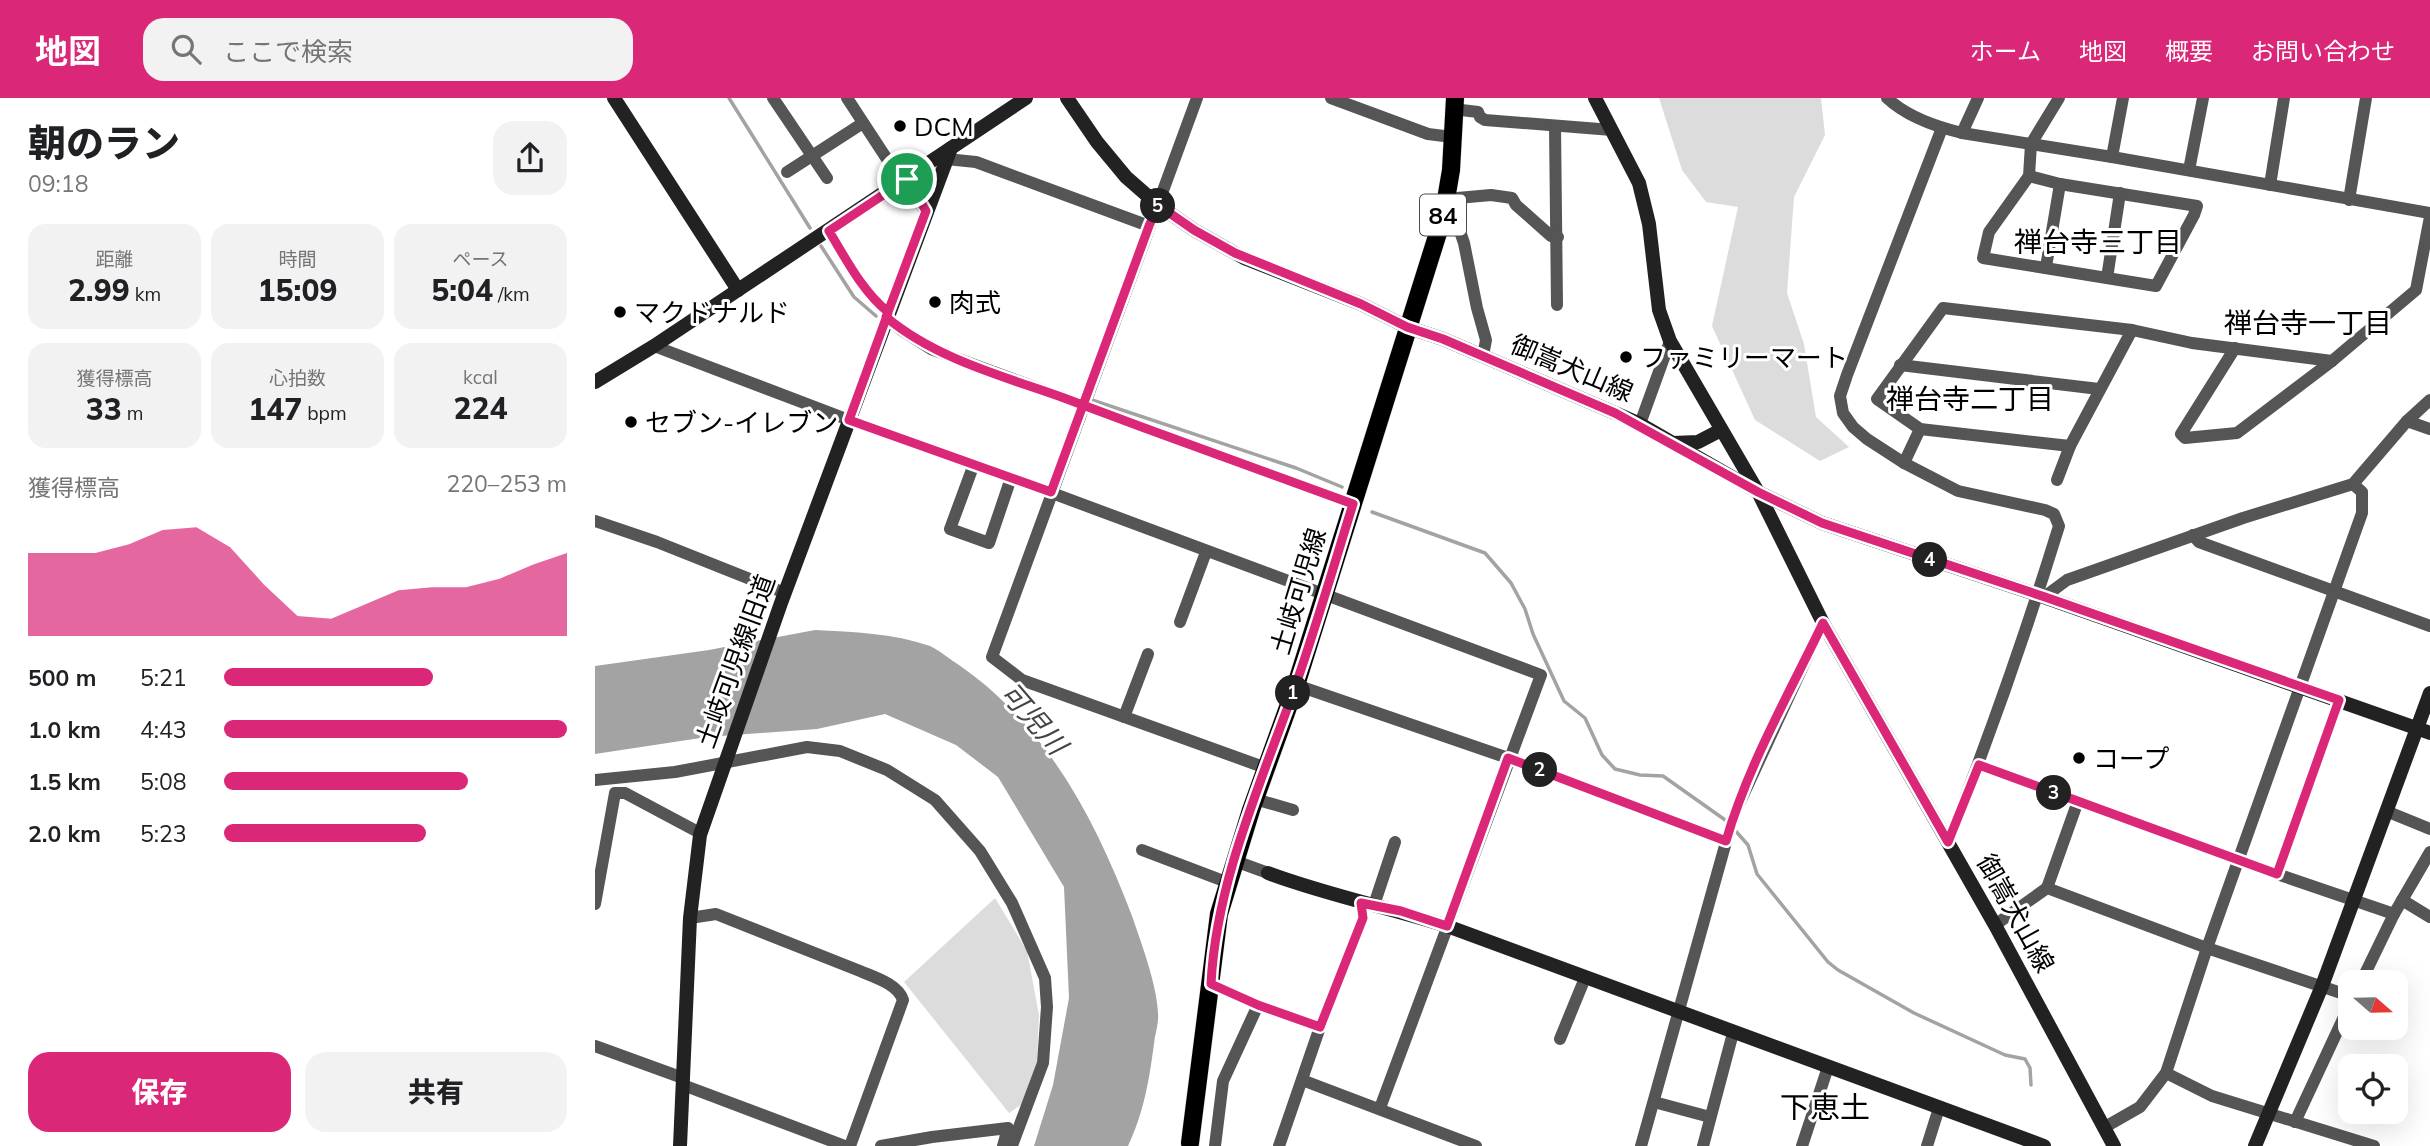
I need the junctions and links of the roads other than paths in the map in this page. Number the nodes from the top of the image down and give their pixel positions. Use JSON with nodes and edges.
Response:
{"nodes":[{"id":1,"x":614,"y":98,"type":"edge"},
{"id":2,"x":773,"y":98,"type":"edge"},
{"id":3,"x":847,"y":98,"type":"edge"},
{"id":4,"x":1026,"y":98,"type":"edge"},
{"id":5,"x":1067,"y":98,"type":"edge"},
{"id":6,"x":1197,"y":98,"type":"edge"},
{"id":7,"x":1331,"y":98,"type":"edge"},
{"id":8,"x":1595,"y":98,"type":"edge"},
{"id":9,"x":1887,"y":98,"type":"edge"},
{"id":10,"x":1979,"y":98,"type":"edge"},
{"id":11,"x":2059,"y":98,"type":"edge"},
{"id":12,"x":2123,"y":98,"type":"edge"},
{"id":13,"x":2203,"y":98,"type":"edge"},
{"id":14,"x":2284,"y":98,"type":"edge"},
{"id":15,"x":2366,"y":98,"type":"edge"},
{"id":16,"x":1454,"y":103,"type":"edge"},
{"id":17,"x":863,"y":123,"type":"junction"},
{"id":18,"x":1555,"y":126,"type":"junction"},
{"id":19,"x":1942,"y":128,"type":"junction"},
{"id":20,"x":1612,"y":130,"type":"junction"},
{"id":21,"x":1962,"y":133,"type":"junction"},
{"id":22,"x":1452,"y":137,"type":"junction"},
{"id":23,"x":2031,"y":144,"type":"junction"},
{"id":24,"x":949,"y":153,"type":"junction"},
{"id":25,"x":812,"y":156,"type":"junction"},
{"id":26,"x":2112,"y":157,"type":"junction"},
{"id":27,"x":2189,"y":170,"type":"junction"},
{"id":28,"x":787,"y":172,"type":"dead end"},
{"id":29,"x":2029,"y":176,"type":"junction"},
{"id":30,"x":827,"y":178,"type":"dead end"},
{"id":31,"x":904,"y":181,"type":"junction"},
{"id":32,"x":2060,"y":184,"type":"junction"},
{"id":33,"x":2270,"y":185,"type":"junction"},
{"id":34,"x":2120,"y":193,"type":"junction"},
{"id":35,"x":1446,"y":199,"type":"junction"},
{"id":36,"x":2349,"y":200,"type":"junction"},
{"id":37,"x":1158,"y":205,"type":"junction"},
{"id":38,"x":926,"y":211,"type":"junction"},
{"id":39,"x":2430,"y":215,"type":"edge"},
{"id":40,"x":1149,"y":226,"type":"junction"},
{"id":41,"x":829,"y":231,"type":"junction"},
{"id":42,"x":1558,"y":237,"type":"junction"},
{"id":43,"x":2046,"y":267,"type":"junction"},
{"id":44,"x":2107,"y":278,"type":"junction"},
{"id":45,"x":738,"y":290,"type":"junction"},
{"id":46,"x":1557,"y":305,"type":"dead end"},
{"id":47,"x":887,"y":315,"type":"junction"},
{"id":48,"x":1407,"y":327,"type":"junction"},
{"id":49,"x":2132,"y":330,"type":"junction"},
{"id":50,"x":1670,"y":341,"type":"junction"},
{"id":51,"x":654,"y":346,"type":"junction"},
{"id":52,"x":2235,"y":348,"type":"junction"},
{"id":53,"x":1483,"y":356,"type":"junction"},
{"id":54,"x":2332,"y":361,"type":"junction"},
{"id":55,"x":1900,"y":365,"type":"junction"},
{"id":56,"x":595,"y":382,"type":"edge"},
{"id":57,"x":2099,"y":389,"type":"junction"},
{"id":58,"x":2430,"y":400,"type":"edge"},
{"id":59,"x":1083,"y":405,"type":"junction"},
{"id":60,"x":849,"y":420,"type":"junction"},
{"id":61,"x":2407,"y":421,"type":"junction"},
{"id":62,"x":1640,"y":424,"type":"junction"},
{"id":63,"x":1920,"y":429,"type":"junction"},
{"id":64,"x":2430,"y":429,"type":"edge"},
{"id":65,"x":1721,"y":430,"type":"junction"},
{"id":66,"x":1672,"y":443,"type":"junction"},
{"id":67,"x":2070,"y":446,"type":"junction"},
{"id":68,"x":1904,"y":463,"type":"junction"},
{"id":69,"x":974,"y":464,"type":"junction"},
{"id":70,"x":1011,"y":478,"type":"junction"},
{"id":71,"x":2057,"y":480,"type":"dead end"},
{"id":72,"x":2353,"y":484,"type":"junction"},
{"id":73,"x":1051,"y":492,"type":"junction"},
{"id":74,"x":1758,"y":492,"type":"junction"},
{"id":75,"x":1353,"y":504,"type":"junction"},
{"id":76,"x":595,"y":522,"type":"edge"},
{"id":77,"x":2193,"y":535,"type":"junction"},
{"id":78,"x":1206,"y":552,"type":"junction"},
{"id":79,"x":2335,"y":592,"type":"junction"},
{"id":80,"x":1325,"y":593,"type":"junction"},
{"id":81,"x":2041,"y":596,"type":"junction"},
{"id":82,"x":783,"y":598,"type":"junction"},
{"id":83,"x":1180,"y":622,"type":"dead end"},
{"id":84,"x":1823,"y":623,"type":"junction"},
{"id":85,"x":2430,"y":626,"type":"edge"},
{"id":86,"x":1148,"y":654,"type":"dead end"},
{"id":87,"x":1296,"y":685,"type":"junction"},
{"id":88,"x":2302,"y":687,"type":"junction"},
{"id":89,"x":2430,"y":693,"type":"edge"},
{"id":90,"x":2339,"y":700,"type":"junction"},
{"id":91,"x":1124,"y":717,"type":"junction"},
{"id":92,"x":2423,"y":730,"type":"edge"},
{"id":93,"x":1508,"y":758,"type":"junction"},
{"id":94,"x":725,"y":763,"type":"junction"},
{"id":95,"x":1979,"y":765,"type":"junction"},
{"id":96,"x":1266,"y":768,"type":"junction"},
{"id":97,"x":595,"y":780,"type":"edge"},
{"id":98,"x":1255,"y":799,"type":"junction"},
{"id":99,"x":2078,"y":801,"type":"junction"},
{"id":100,"x":1293,"y":810,"type":"dead end"},
{"id":101,"x":2386,"y":811,"type":"junction"},
{"id":102,"x":2430,"y":829,"type":"edge"},
{"id":103,"x":700,"y":833,"type":"junction"},
{"id":104,"x":1726,"y":841,"type":"junction"},
{"id":105,"x":1395,"y":842,"type":"dead end"},
{"id":106,"x":1948,"y":842,"type":"junction"},
{"id":107,"x":1142,"y":850,"type":"dead end"},
{"id":108,"x":2430,"y":852,"type":"edge"},
{"id":109,"x":2239,"y":860,"type":"junction"},
{"id":110,"x":1235,"y":861,"type":"junction"},
{"id":111,"x":1268,"y":873,"type":"joint"},
{"id":112,"x":2277,"y":874,"type":"junction"},
{"id":113,"x":1229,"y":883,"type":"junction"},
{"id":114,"x":2047,"y":888,"type":"junction"},
{"id":115,"x":2354,"y":900,"type":"junction"},
{"id":116,"x":2402,"y":900,"type":"junction"},
{"id":117,"x":595,"y":904,"type":"edge"},
{"id":118,"x":1367,"y":904,"type":"junction"},
{"id":119,"x":2394,"y":914,"type":"junction"},
{"id":120,"x":2430,"y":917,"type":"edge"},
{"id":121,"x":691,"y":918,"type":"junction"},
{"id":122,"x":1995,"y":925,"type":"junction"},
{"id":123,"x":1447,"y":926,"type":"junction"},
{"id":124,"x":2207,"y":948,"type":"junction"},
{"id":125,"x":2367,"y":970,"type":"edge"},
{"id":126,"x":1585,"y":978,"type":"junction"},
{"id":127,"x":1211,"y":984,"type":"junction"},
{"id":128,"x":2322,"y":985,"type":"junction"},
{"id":129,"x":2338,"y":991,"type":"edge"},
{"id":130,"x":1258,"y":1005,"type":"junction"},
{"id":131,"x":1679,"y":1013,"type":"junction"},
{"id":132,"x":1320,"y":1027,"type":"junction"},
{"id":133,"x":2338,"y":1030,"type":"edge"},
{"id":134,"x":1733,"y":1033,"type":"junction"},
{"id":135,"x":1560,"y":1039,"type":"dead end"},
{"id":136,"x":595,"y":1046,"type":"edge"},
{"id":137,"x":1828,"y":1067,"type":"junction"},
{"id":138,"x":2166,"y":1073,"type":"junction"},
{"id":139,"x":1302,"y":1080,"type":"junction"},
{"id":140,"x":683,"y":1081,"type":"junction"},
{"id":141,"x":1654,"y":1102,"type":"junction"},
{"id":142,"x":1380,"y":1108,"type":"junction"},
{"id":143,"x":1939,"y":1108,"type":"junction"},
{"id":144,"x":2269,"y":1114,"type":"junction"},
{"id":145,"x":1710,"y":1117,"type":"junction"},
{"id":146,"x":2295,"y":1122,"type":"junction"},
{"id":147,"x":2105,"y":1127,"type":"junction"},
{"id":148,"x":1450,"y":1142,"type":"edge"},
{"id":149,"x":1190,"y":1143,"type":"dead end"},
{"id":150,"x":2113,"y":1143,"type":"edge"},
{"id":151,"x":1008,"y":1144,"type":"edge"},
{"id":152,"x":680,"y":1146,"type":"edge"},
{"id":153,"x":845,"y":1146,"type":"edge"},
{"id":154,"x":850,"y":1146,"type":"edge"},
{"id":155,"x":881,"y":1146,"type":"edge"},
{"id":156,"x":1215,"y":1146,"type":"edge"},
{"id":157,"x":1279,"y":1146,"type":"edge"},
{"id":158,"x":1476,"y":1146,"type":"edge"},
{"id":159,"x":1641,"y":1146,"type":"edge"},
{"id":160,"x":1703,"y":1146,"type":"edge"},
{"id":161,"x":1802,"y":1146,"type":"edge"},
{"id":162,"x":1927,"y":1146,"type":"edge"},
{"id":163,"x":2044,"y":1146,"type":"edge"},
{"id":164,"x":2096,"y":1146,"type":"edge"},
{"id":165,"x":2255,"y":1146,"type":"edge"},
{"id":166,"x":2374,"y":1146,"type":"edge"}],
"edges":[{"from":1,"to":45,"type":"street"},
{"from":2,"to":25,"type":"street"},
{"from":3,"to":17,"type":"street"},
{"from":4,"to":24,"type":"street"},
{"from":5,"to":37,"type":"street","name":"御嵩犬山線"},
{"from":6,"to":37,"type":"street"},
{"from":7,"to":22,"type":"street"},
{"from":8,"to":20,"type":"street"},
{"from":9,"to":19,"type":"street"},
{"from":10,"to":21,"type":"street"},
{"from":11,"to":23,"type":"street"},
{"from":12,"to":26,"type":"street"},
{"from":13,"to":27,"type":"street"},
{"from":14,"to":33,"type":"street"},
{"from":15,"to":36,"type":"street"},
{"from":16,"to":18,"type":"street"},
{"from":16,"to":22,"type":"main road","name":"土岐可児線","number":"84"},
{"from":17,"to":25,"type":"street"},
{"from":17,"to":31,"type":"street"},
{"from":18,"to":20,"type":"street"},
{"from":18,"to":42,"type":"street"},
{"from":19,"to":21,"type":"street"},
{"from":19,"to":68,"type":"street"},
{"from":20,"to":50,"type":"street"},
{"from":21,"to":23,"type":"street"},
{"from":22,"to":35,"type":"main road","name":"土岐可児線","number":"84"},
{"from":23,"to":26,"type":"street"},
{"from":23,"to":29,"type":"street"},
{"from":24,"to":31,"type":"street"},
{"from":24,"to":38,"type":"street","name":"土岐可児線旧道"},
{"from":24,"to":40,"type":"street"},
{"from":25,"to":28,"type":"street"},
{"from":25,"to":30,"type":"street"},
{"from":26,"to":27,"type":"street"},
{"from":27,"to":33,"type":"street"},
{"from":29,"to":32,"type":"street"},
{"from":29,"to":43,"type":"street"},
{"from":31,"to":38,"type":"street"},
{"from":31,"to":41,"type":"street"},
{"from":32,"to":34,"type":"street"},
{"from":32,"to":43,"type":"street"},
{"from":33,"to":36,"type":"street"},
{"from":34,"to":44,"type":"street"},
{"from":34,"to":44,"type":"street"},
{"from":35,"to":42,"type":"street"},
{"from":35,"to":48,"type":"main road","name":"土岐可児線","number":"84"},
{"from":35,"to":53,"type":"street"},
{"from":36,"to":39,"type":"street"},
{"from":37,"to":40,"type":"street"},
{"from":37,"to":48,"type":"street","name":"御嵩犬山線"},
{"from":38,"to":47,"type":"street","name":"土岐可児線旧道"},
{"from":39,"to":54,"type":"street"},
{"from":40,"to":59,"type":"street"},
{"from":41,"to":45,"type":"street"},
{"from":41,"to":47,"type":"street"},
{"from":42,"to":46,"type":"street"},
{"from":43,"to":44,"type":"street"},
{"from":45,"to":51,"type":"street"},
{"from":47,"to":59,"type":"street"},
{"from":47,"to":60,"type":"street","name":"土岐可児線旧道"},
{"from":48,"to":53,"type":"street","name":"御嵩犬山線"},
{"from":48,"to":75,"type":"main road","name":"土岐可児線","number":"84"},
{"from":49,"to":52,"type":"street"},
{"from":49,"to":55,"type":"street"},
{"from":49,"to":57,"type":"street"},
{"from":50,"to":62,"type":"street"},
{"from":50,"to":65,"type":"street"},
{"from":51,"to":56,"type":"street"},
{"from":51,"to":60,"type":"street"},
{"from":52,"to":54,"type":"street"},
{"from":52,"to":54,"type":"street"},
{"from":53,"to":62,"type":"street","name":"御嵩犬山線"},
{"from":55,"to":57,"type":"street"},
{"from":55,"to":63,"type":"street"},
{"from":57,"to":67,"type":"street"},
{"from":58,"to":61,"type":"street"},
{"from":59,"to":73,"type":"street"},
{"from":59,"to":75,"type":"street"},
{"from":60,"to":69,"type":"street"},
{"from":60,"to":82,"type":"street","name":"土岐可児線旧道"},
{"from":61,"to":64,"type":"street"},
{"from":61,"to":72,"type":"street"},
{"from":62,"to":66,"type":"street","name":"御嵩犬山線"},
{"from":63,"to":67,"type":"street"},
{"from":63,"to":68,"type":"street"},
{"from":65,"to":66,"type":"street"},
{"from":65,"to":74,"type":"street"},
{"from":66,"to":74,"type":"street","name":"御嵩犬山線"},
{"from":67,"to":71,"type":"street"},
{"from":68,"to":81,"type":"street"},
{"from":69,"to":70,"type":"street"},
{"from":69,"to":70,"type":"street"},
{"from":70,"to":73,"type":"street"},
{"from":72,"to":77,"type":"street"},
{"from":72,"to":79,"type":"street"},
{"from":73,"to":78,"type":"street"},
{"from":73,"to":91,"type":"street"},
{"from":74,"to":81,"type":"street"},
{"from":74,"to":84,"type":"street","name":"御嵩犬山線"},
{"from":75,"to":80,"type":"main road","name":"土岐可児線","number":"84"},
{"from":76,"to":82,"type":"street"},
{"from":77,"to":79,"type":"street"},
{"from":77,"to":81,"type":"street"},
{"from":78,"to":80,"type":"street"},
{"from":78,"to":83,"type":"street"},
{"from":79,"to":85,"type":"street"},
{"from":79,"to":88,"type":"street"},
{"from":80,"to":87,"type":"main road","name":"土岐可児線","number":"84"},
{"from":80,"to":93,"type":"street"},
{"from":81,"to":88,"type":"street"},
{"from":81,"to":95,"type":"street"},
{"from":82,"to":94,"type":"street","name":"土岐可児線旧道"},
{"from":84,"to":104,"type":"street"},
{"from":84,"to":106,"type":"street","name":"御嵩犬山線"},
{"from":86,"to":91,"type":"street"},
{"from":87,"to":93,"type":"street"},
{"from":87,"to":96,"type":"main road","name":"土岐可児線","number":"84"},
{"from":88,"to":90,"type":"street"},
{"from":88,"to":109,"type":"street"},
{"from":89,"to":92,"type":"street"},
{"from":90,"to":92,"type":"street"},
{"from":90,"to":112,"type":"street"},
{"from":91,"to":96,"type":"street"},
{"from":92,"to":101,"type":"street"},
{"from":93,"to":104,"type":"street"},
{"from":93,"to":123,"type":"street"},
{"from":94,"to":97,"type":"street"},
{"from":94,"to":103,"type":"street","name":"土岐可児線旧道"},
{"from":94,"to":151,"type":"street"},
{"from":95,"to":99,"type":"street"},
{"from":95,"to":106,"type":"street"},
{"from":96,"to":98,"type":"main road","name":"土岐可児線","number":"84"},
{"from":98,"to":100,"type":"street"},
{"from":98,"to":110,"type":"main road","name":"土岐可児線","number":"84"},
{"from":99,"to":109,"type":"street"},
{"from":99,"to":114,"type":"street"},
{"from":101,"to":102,"type":"street"},
{"from":101,"to":115,"type":"street"},
{"from":103,"to":117,"type":"street"},
{"from":103,"to":121,"type":"street","name":"土岐可児線旧道"},
{"from":104,"to":131,"type":"street"},
{"from":105,"to":118,"type":"street"},
{"from":106,"to":122,"type":"street","name":"御嵩犬山線"},
{"from":107,"to":113,"type":"street"},
{"from":108,"to":116,"type":"street"},
{"from":109,"to":112,"type":"street"},
{"from":109,"to":124,"type":"street"},
{"from":110,"to":111,"type":"street"},
{"from":110,"to":113,"type":"main road","name":"土岐可児線","number":"84"},
{"from":111,"to":118,"type":"street"},
{"from":112,"to":115,"type":"street"},
{"from":113,"to":127,"type":"main road","name":"土岐可児線","number":"84"},
{"from":114,"to":122,"type":"street"},
{"from":114,"to":124,"type":"street"},
{"from":115,"to":119,"type":"street"},
{"from":115,"to":128,"type":"street"},
{"from":116,"to":119,"type":"street"},
{"from":116,"to":120,"type":"street"},
{"from":118,"to":123,"type":"street"},
{"from":118,"to":132,"type":"street"},
{"from":119,"to":125,"type":"street"},
{"from":121,"to":140,"type":"street","name":"土岐可児線旧道"},
{"from":121,"to":154,"type":"street"},
{"from":122,"to":147,"type":"street","name":"御嵩犬山線"},
{"from":123,"to":126,"type":"street"},
{"from":123,"to":142,"type":"street"},
{"from":124,"to":128,"type":"street"},
{"from":124,"to":138,"type":"street"},
{"from":126,"to":131,"type":"street"},
{"from":126,"to":135,"type":"street"},
{"from":127,"to":130,"type":"street"},
{"from":127,"to":149,"type":"main road","name":"土岐可児線","number":"84"},
{"from":128,"to":129,"type":"street"},
{"from":128,"to":144,"type":"street"},
{"from":130,"to":132,"type":"street"},
{"from":130,"to":156,"type":"street"},
{"from":131,"to":134,"type":"street"},
{"from":131,"to":141,"type":"street"},
{"from":132,"to":139,"type":"street"},
{"from":133,"to":146,"type":"street"},
{"from":134,"to":137,"type":"street"},
{"from":134,"to":145,"type":"street"},
{"from":136,"to":140,"type":"street"},
{"from":137,"to":143,"type":"street"},
{"from":137,"to":161,"type":"street"},
{"from":138,"to":144,"type":"street"},
{"from":138,"to":147,"type":"street"},
{"from":139,"to":142,"type":"street"},
{"from":139,"to":157,"type":"street"},
{"from":140,"to":152,"type":"street","name":"土岐可児線旧道"},
{"from":140,"to":153,"type":"street"},
{"from":141,"to":145,"type":"street"},
{"from":141,"to":159,"type":"street"},
{"from":142,"to":148,"type":"street"},
{"from":143,"to":162,"type":"street"},
{"from":143,"to":163,"type":"street"},
{"from":144,"to":146,"type":"street"},
{"from":144,"to":165,"type":"street"},
{"from":145,"to":160,"type":"street"},
{"from":146,"to":166,"type":"street"},
{"from":147,"to":150,"type":"street","name":"御嵩犬山線"},
{"from":148,"to":158,"type":"street"},
{"from":150,"to":164,"type":"street"},
{"from":151,"to":155,"type":"street"}]}
